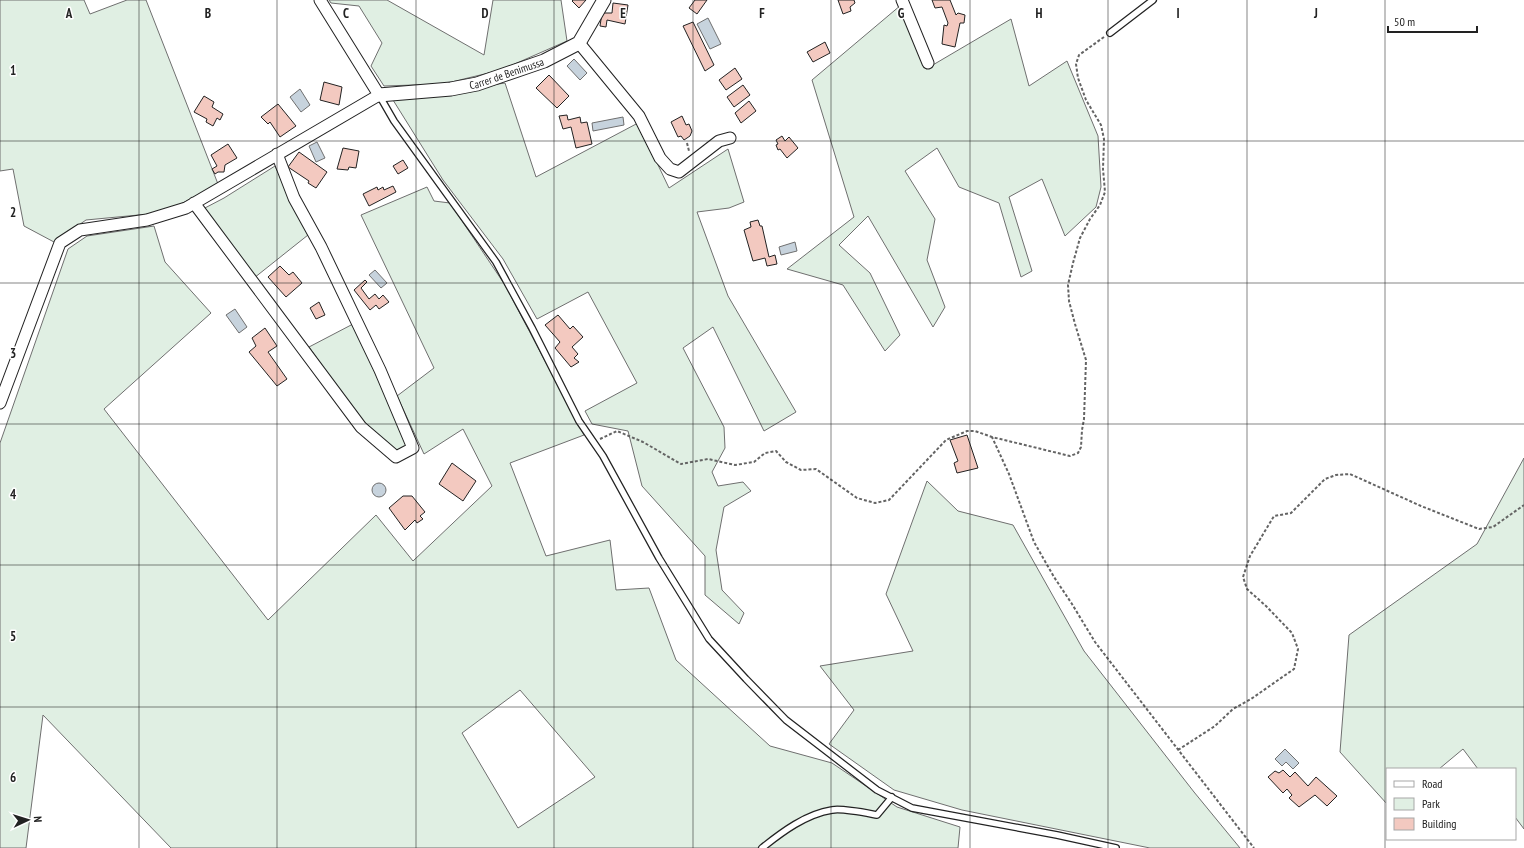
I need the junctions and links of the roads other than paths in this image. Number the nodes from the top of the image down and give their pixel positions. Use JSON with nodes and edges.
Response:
{"nodes":[{"id":1,"x":320,"y":0,"type":"edge"},
{"id":2,"x":604,"y":0,"type":"edge"},
{"id":3,"x":902,"y":0,"type":"edge"},
{"id":4,"x":1153,"y":0,"type":"edge"},
{"id":5,"x":1110,"y":33,"type":"road end"},
{"id":6,"x":579,"y":43,"type":"junction"},
{"id":7,"x":928,"y":63,"type":"dead end"},
{"id":8,"x":379,"y":95,"type":"junction"},
{"id":9,"x":730,"y":138,"type":"dead end"},
{"id":10,"x":278,"y":154,"type":"junction"},
{"id":11,"x":194,"y":203,"type":"junction"},
{"id":12,"x":0,"y":404,"type":"edge"},
{"id":13,"x":892,"y":797,"type":"junction"},
{"id":14,"x":762,"y":848,"type":"edge"},
{"id":15,"x":1116,"y":848,"type":"edge"}],
"edges":[{"from":1,"to":8,"type":"street"},
{"from":2,"to":6,"type":"street"},
{"from":3,"to":7,"type":"street"},
{"from":4,"to":5,"type":"lane"},
{"from":6,"to":8,"type":"street","name":"Carrer de Benimussa"},
{"from":6,"to":9,"type":"street"},
{"from":8,"to":10,"type":"street"},
{"from":8,"to":13,"type":"lane"},
{"from":10,"to":11,"type":"street"},
{"from":10,"to":11,"type":"street"},
{"from":11,"to":12,"type":"street"},
{"from":13,"to":14,"type":"lane"},
{"from":13,"to":15,"type":"lane"}]}
